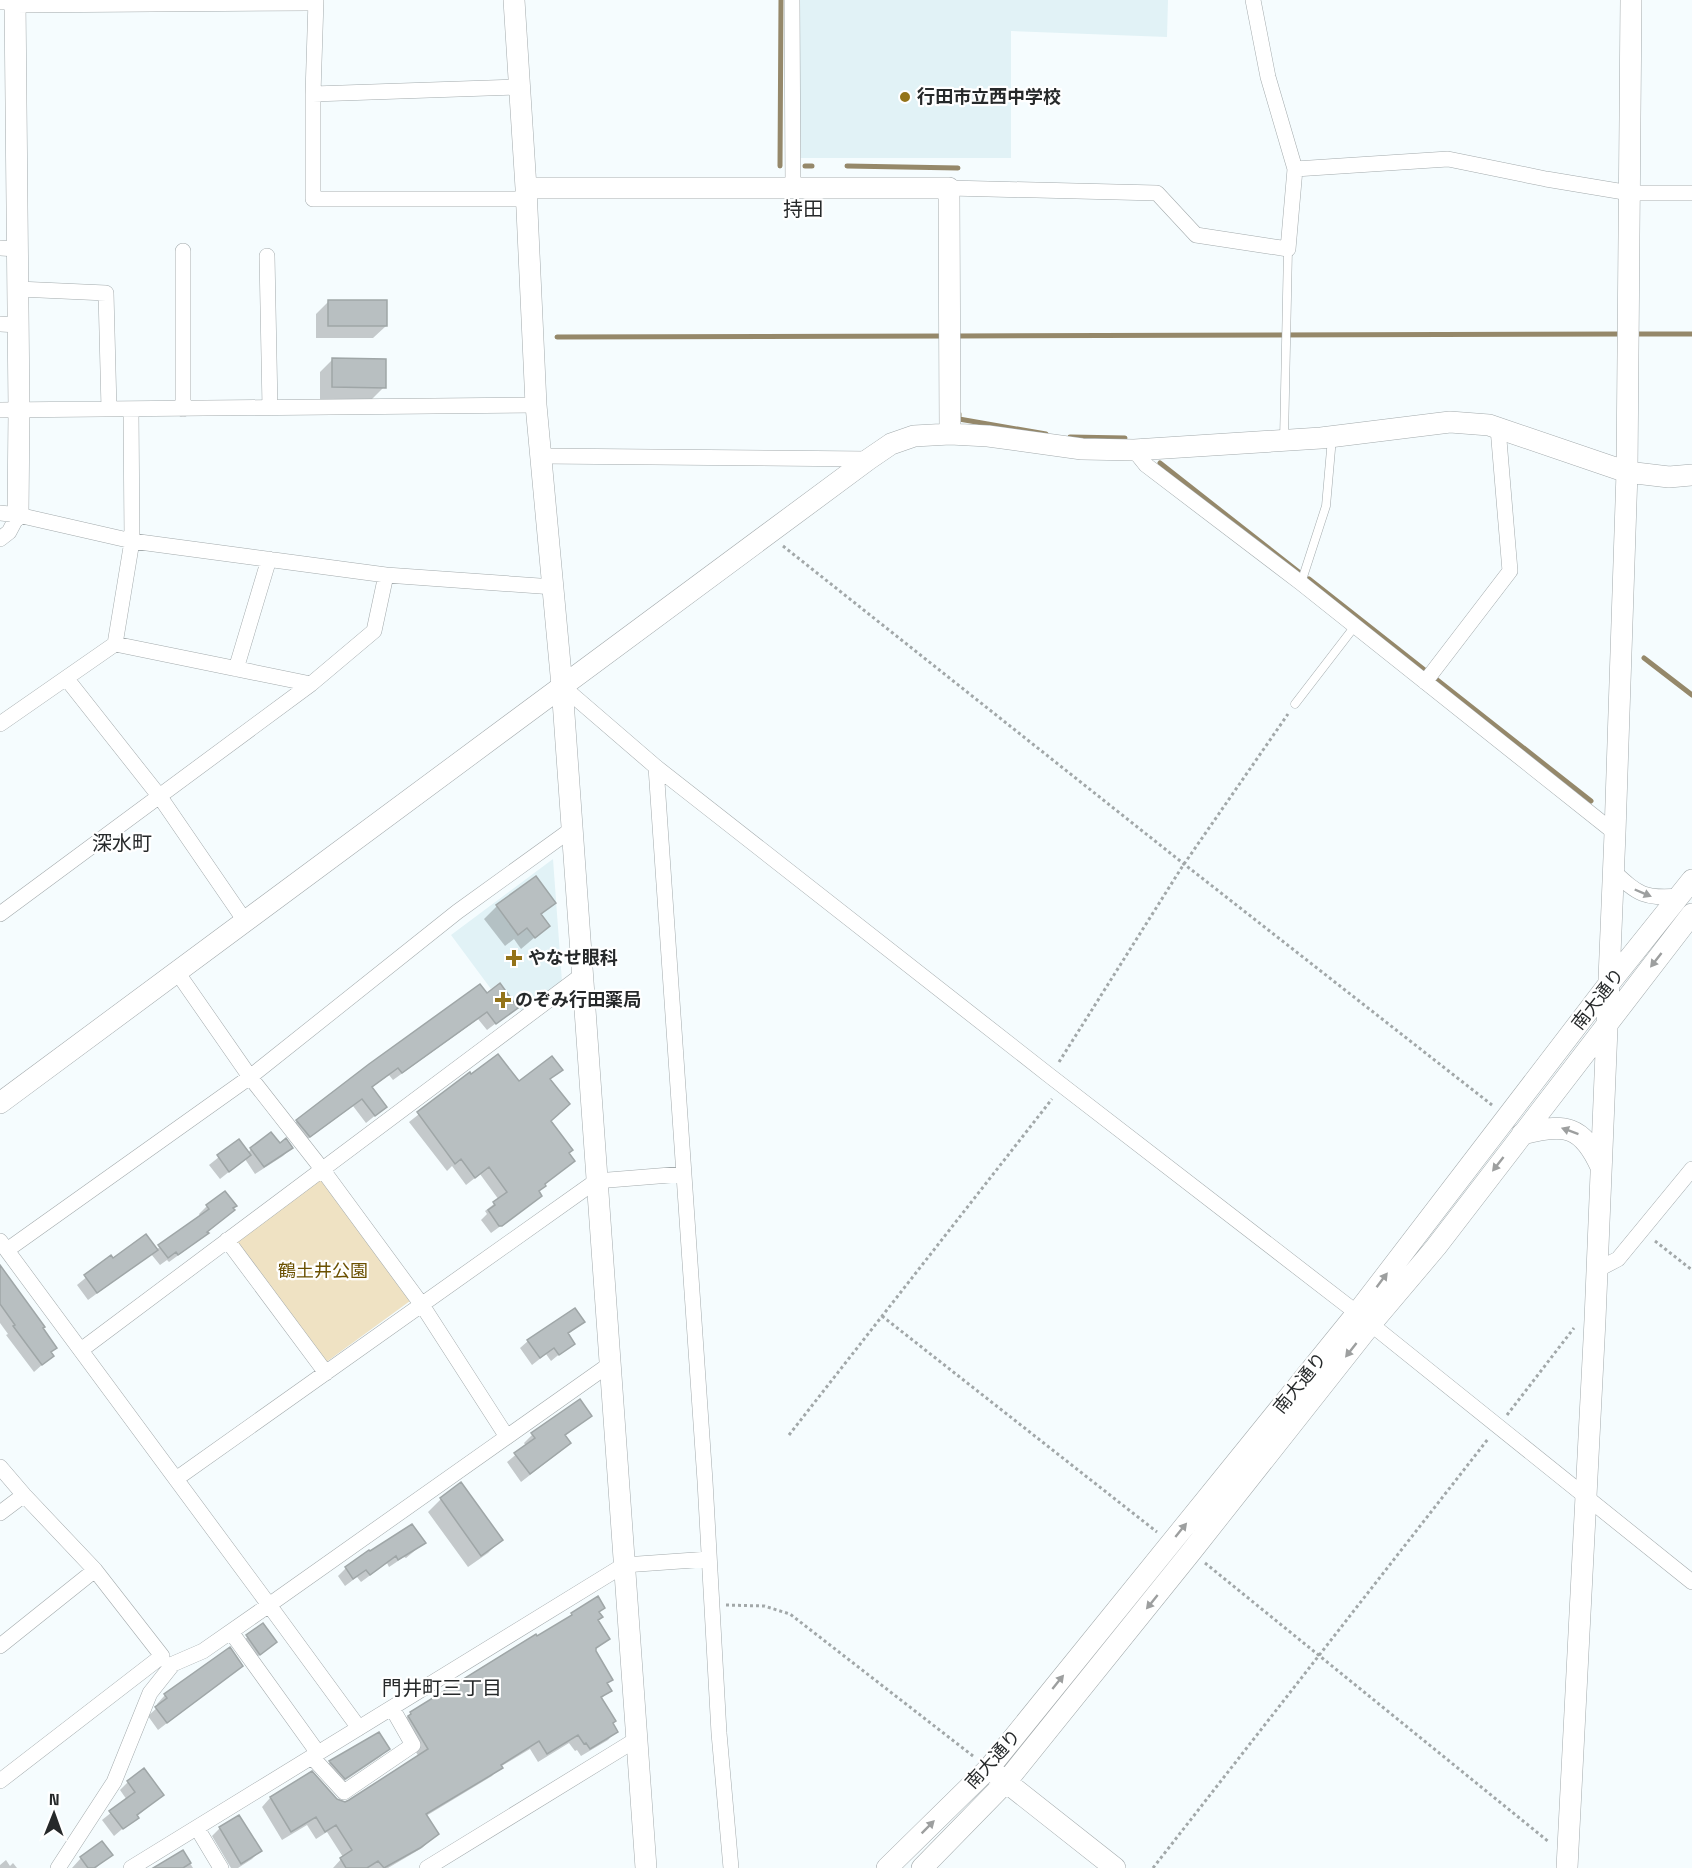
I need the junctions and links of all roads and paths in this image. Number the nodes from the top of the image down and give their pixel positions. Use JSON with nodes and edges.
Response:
{"nodes":[{"id":1,"x":309,"y":0,"type":"edge"},
{"id":2,"x":316,"y":0,"type":"edge"},
{"id":3,"x":514,"y":0,"type":"edge"},
{"id":4,"x":792,"y":0,"type":"edge"},
{"id":5,"x":1253,"y":0,"type":"edge"},
{"id":6,"x":1631,"y":0,"type":"edge"},
{"id":7,"x":10,"y":1,"type":"edge"},
{"id":8,"x":519,"y":87,"type":"junction"},
{"id":9,"x":312,"y":94,"type":"junction"},
{"id":10,"x":1295,"y":169,"type":"junction"},
{"id":11,"x":792,"y":188,"type":"junction"},
{"id":12,"x":949,"y":188,"type":"junction"},
{"id":13,"x":1630,"y":193,"type":"junction"},
{"id":14,"x":1692,"y":193,"type":"edge"},
{"id":15,"x":526,"y":194,"type":"junction"},
{"id":16,"x":9,"y":248,"type":"edge"},
{"id":17,"x":1288,"y":249,"type":"junction"},
{"id":18,"x":183,"y":251,"type":"dead end"},
{"id":19,"x":267,"y":256,"type":"dead end"},
{"id":20,"x":18,"y":290,"type":"junction"},
{"id":21,"x":9,"y":325,"type":"edge"},
{"id":22,"x":536,"y":405,"type":"junction"},
{"id":23,"x":270,"y":408,"type":"junction"},
{"id":24,"x":109,"y":409,"type":"junction"},
{"id":25,"x":131,"y":409,"type":"junction"},
{"id":26,"x":183,"y":409,"type":"junction"},
{"id":27,"x":10,"y":410,"type":"edge"},
{"id":28,"x":1498,"y":428,"type":"junction"},
{"id":29,"x":950,"y":434,"type":"junction"},
{"id":30,"x":1333,"y":436,"type":"junction"},
{"id":31,"x":1284,"y":440,"type":"junction"},
{"id":32,"x":1134,"y":450,"type":"junction"},
{"id":33,"x":541,"y":456,"type":"junction"},
{"id":34,"x":869,"y":459,"type":"junction"},
{"id":35,"x":1627,"y":472,"type":"junction"},
{"id":36,"x":1692,"y":476,"type":"edge"},
{"id":37,"x":9,"y":514,"type":"edge"},
{"id":38,"x":768,"y":534,"type":"junction"},
{"id":39,"x":0,"y":539,"type":"edge"},
{"id":40,"x":132,"y":541,"type":"junction"},
{"id":41,"x":269,"y":559,"type":"junction"},
{"id":42,"x":386,"y":575,"type":"junction"},
{"id":43,"x":1302,"y":583,"type":"junction"},
{"id":44,"x":554,"y":587,"type":"junction"},
{"id":45,"x":1354,"y":626,"type":"junction"},
{"id":46,"x":115,"y":644,"type":"junction"},
{"id":47,"x":236,"y":669,"type":"junction"},
{"id":48,"x":66,"y":678,"type":"junction"},
{"id":49,"x":1425,"y":682,"type":"junction"},
{"id":50,"x":311,"y":684,"type":"junction"},
{"id":51,"x":562,"y":686,"type":"junction"},
{"id":52,"x":1295,"y":704,"type":"joint"},
{"id":53,"x":0,"y":724,"type":"edge"},
{"id":54,"x":656,"y":767,"type":"junction"},
{"id":55,"x":160,"y":797,"type":"junction"},
{"id":56,"x":572,"y":830,"type":"junction"},
{"id":57,"x":1615,"y":833,"type":"junction"},
{"id":58,"x":1184,"y":864,"type":"junction"},
{"id":59,"x":1613,"y":872,"type":"junction"},
{"id":60,"x":1686,"y":888,"type":"edge"},
{"id":61,"x":0,"y":914,"type":"edge"},
{"id":62,"x":1692,"y":914,"type":"edge"},
{"id":63,"x":245,"y":921,"type":"junction"},
{"id":64,"x":177,"y":972,"type":"junction"},
{"id":65,"x":582,"y":975,"type":"junction"},
{"id":66,"x":1608,"y":985,"type":"junction"},
{"id":67,"x":1607,"y":1024,"type":"junction"},
{"id":68,"x":250,"y":1077,"type":"junction"},
{"id":69,"x":1056,"y":1081,"type":"junction"},
{"id":70,"x":0,"y":1103,"type":"edge"},
{"id":71,"x":1507,"y":1117,"type":"junction"},
{"id":72,"x":1522,"y":1134,"type":"junction"},
{"id":73,"x":1601,"y":1167,"type":"junction"},
{"id":74,"x":322,"y":1169,"type":"junction"},
{"id":75,"x":1692,"y":1169,"type":"edge"},
{"id":76,"x":683,"y":1174,"type":"junction"},
{"id":77,"x":596,"y":1181,"type":"junction"},
{"id":78,"x":1641,"y":1230,"type":"junction"},
{"id":79,"x":227,"y":1240,"type":"junction"},
{"id":80,"x":3,"y":1245,"type":"edge"},
{"id":81,"x":1597,"y":1270,"type":"junction"},
{"id":82,"x":1692,"y":1270,"type":"edge"},
{"id":83,"x":422,"y":1305,"type":"junction"},
{"id":84,"x":882,"y":1316,"type":"junction"},
{"id":85,"x":1364,"y":1319,"type":"junction"},
{"id":86,"x":1595,"y":1320,"type":"junction"},
{"id":87,"x":81,"y":1350,"type":"junction"},
{"id":88,"x":610,"y":1364,"type":"junction"},
{"id":89,"x":326,"y":1373,"type":"junction"},
{"id":90,"x":1497,"y":1427,"type":"junction"},
{"id":91,"x":789,"y":1435,"type":"dead end"},
{"id":92,"x":507,"y":1437,"type":"junction"},
{"id":93,"x":0,"y":1467,"type":"edge"},
{"id":94,"x":176,"y":1479,"type":"junction"},
{"id":95,"x":24,"y":1495,"type":"junction"},
{"id":96,"x":1586,"y":1498,"type":"junction"},
{"id":97,"x":0,"y":1512,"type":"edge"},
{"id":98,"x":1171,"y":1543,"type":"junction"},
{"id":99,"x":1191,"y":1552,"type":"junction"},
{"id":100,"x":709,"y":1559,"type":"junction"},
{"id":101,"x":624,"y":1565,"type":"junction"},
{"id":102,"x":96,"y":1570,"type":"junction"},
{"id":103,"x":1692,"y":1582,"type":"edge"},
{"id":104,"x":269,"y":1605,"type":"junction"},
{"id":105,"x":712,"y":1605,"type":"junction"},
{"id":106,"x":231,"y":1632,"type":"junction"},
{"id":107,"x":0,"y":1646,"type":"edge"},
{"id":108,"x":1318,"y":1655,"type":"junction"},
{"id":109,"x":168,"y":1660,"type":"junction"},
{"id":110,"x":392,"y":1708,"type":"junction"},
{"id":111,"x":360,"y":1728,"type":"junction"},
{"id":112,"x":637,"y":1739,"type":"junction"},
{"id":113,"x":315,"y":1755,"type":"junction"},
{"id":114,"x":989,"y":1768,"type":"junction"},
{"id":115,"x":0,"y":1781,"type":"edge"},
{"id":116,"x":1006,"y":1782,"type":"junction"},
{"id":117,"x":197,"y":1828,"type":"junction"},
{"id":118,"x":1567,"y":1863,"type":"edge"},
{"id":119,"x":58,"y":1868,"type":"edge"},
{"id":120,"x":131,"y":1868,"type":"edge"},
{"id":121,"x":221,"y":1868,"type":"edge"},
{"id":122,"x":428,"y":1868,"type":"edge"},
{"id":123,"x":646,"y":1868,"type":"edge"},
{"id":124,"x":731,"y":1868,"type":"edge"},
{"id":125,"x":887,"y":1868,"type":"edge"},
{"id":126,"x":921,"y":1868,"type":"edge"},
{"id":127,"x":1115,"y":1868,"type":"edge"},
{"id":128,"x":1153,"y":1868,"type":"edge"}],
"edges":[{"from":1,"to":7,"type":"street"},
{"from":2,"to":9,"type":"street"},
{"from":3,"to":8,"type":"street"},
{"from":4,"to":11,"type":"street"},
{"from":5,"to":10,"type":"street"},
{"from":6,"to":13,"type":"street"},
{"from":7,"to":16,"type":"street"},
{"from":8,"to":9,"type":"street"},
{"from":8,"to":15,"type":"street"},
{"from":9,"to":15,"type":"street"},
{"from":10,"to":13,"type":"street"},
{"from":10,"to":17,"type":"street"},
{"from":11,"to":12,"type":"street"},
{"from":11,"to":15,"type":"street"},
{"from":12,"to":17,"type":"street"},
{"from":12,"to":29,"type":"street"},
{"from":13,"to":14,"type":"street"},
{"from":13,"to":35,"type":"street"},
{"from":15,"to":22,"type":"street"},
{"from":16,"to":20,"type":"street"},
{"from":17,"to":31,"type":"lane"},
{"from":18,"to":26,"type":"street"},
{"from":19,"to":23,"type":"street"},
{"from":20,"to":21,"type":"street"},
{"from":20,"to":24,"type":"street"},
{"from":21,"to":27,"type":"street"},
{"from":22,"to":23,"type":"street"},
{"from":22,"to":33,"type":"street"},
{"from":23,"to":26,"type":"street"},
{"from":24,"to":25,"type":"street"},
{"from":24,"to":27,"type":"street"},
{"from":25,"to":26,"type":"street"},
{"from":25,"to":40,"type":"street"},
{"from":27,"to":37,"type":"street"},
{"from":28,"to":30,"type":"street"},
{"from":28,"to":35,"type":"street"},
{"from":28,"to":49,"type":"street"},
{"from":29,"to":32,"type":"street"},
{"from":29,"to":34,"type":"street"},
{"from":30,"to":31,"type":"street"},
{"from":30,"to":43,"type":"lane"},
{"from":31,"to":32,"type":"street"},
{"from":32,"to":43,"type":"street"},
{"from":33,"to":34,"type":"street"},
{"from":33,"to":44,"type":"street"},
{"from":34,"to":38,"type":"street"},
{"from":35,"to":36,"type":"street"},
{"from":35,"to":57,"type":"street"},
{"from":37,"to":39,"type":"street"},
{"from":37,"to":40,"type":"street"},
{"from":38,"to":51,"type":"street"},
{"from":38,"to":58,"type":"path"},
{"from":40,"to":41,"type":"street"},
{"from":40,"to":46,"type":"street"},
{"from":41,"to":42,"type":"street"},
{"from":41,"to":47,"type":"street"},
{"from":42,"to":44,"type":"street"},
{"from":42,"to":50,"type":"street"},
{"from":43,"to":45,"type":"street"},
{"from":44,"to":51,"type":"street"},
{"from":45,"to":49,"type":"street"},
{"from":45,"to":52,"type":"lane"},
{"from":46,"to":47,"type":"street"},
{"from":46,"to":48,"type":"street"},
{"from":47,"to":50,"type":"street"},
{"from":48,"to":53,"type":"street"},
{"from":48,"to":55,"type":"street"},
{"from":49,"to":57,"type":"street"},
{"from":50,"to":55,"type":"street"},
{"from":51,"to":54,"type":"street"},
{"from":51,"to":56,"type":"street"},
{"from":51,"to":63,"type":"street"},
{"from":52,"to":58,"type":"path"},
{"from":54,"to":69,"type":"street"},
{"from":54,"to":76,"type":"street"},
{"from":55,"to":61,"type":"street"},
{"from":55,"to":63,"type":"street"},
{"from":56,"to":65,"type":"street"},
{"from":56,"to":68,"type":"street"},
{"from":57,"to":59,"type":"street"},
{"from":58,"to":69,"type":"path"},
{"from":58,"to":71,"type":"path"},
{"from":59,"to":60,"type":"street","one_way":true},
{"from":59,"to":66,"type":"street"},
{"from":60,"to":66,"type":"street","name":"南大通り"},
{"from":62,"to":67,"type":"street","name":"南大通り","one_way":true},
{"from":63,"to":64,"type":"street"},
{"from":64,"to":68,"type":"street"},
{"from":64,"to":70,"type":"street"},
{"from":65,"to":74,"type":"street"},
{"from":65,"to":77,"type":"street"},
{"from":66,"to":67,"type":"street"},
{"from":66,"to":71,"type":"street","name":"南大通り"},
{"from":67,"to":72,"type":"street","name":"南大通り"},
{"from":67,"to":73,"type":"street"},
{"from":68,"to":74,"type":"street"},
{"from":68,"to":80,"type":"street"},
{"from":69,"to":84,"type":"path"},
{"from":69,"to":85,"type":"street"},
{"from":85,"to":71,"type":"street","name":"南大通り","one_way":true},
{"from":73,"to":72,"type":"street","one_way":true},
{"from":72,"to":85,"type":"street","name":"南大通り","one_way":true},
{"from":73,"to":81,"type":"street"},
{"from":74,"to":79,"type":"street"},
{"from":74,"to":83,"type":"street"},
{"from":75,"to":78,"type":"street"},
{"from":76,"to":77,"type":"street"},
{"from":76,"to":100,"type":"street"},
{"from":77,"to":83,"type":"street"},
{"from":77,"to":88,"type":"street"},
{"from":78,"to":81,"type":"street"},
{"from":78,"to":82,"type":"path"},
{"from":79,"to":87,"type":"street"},
{"from":79,"to":89,"type":"street"},
{"from":80,"to":87,"type":"street"},
{"from":81,"to":86,"type":"street"},
{"from":83,"to":89,"type":"street"},
{"from":83,"to":92,"type":"street"},
{"from":84,"to":91,"type":"path"},
{"from":84,"to":98,"type":"path"},
{"from":85,"to":90,"type":"street"},
{"from":98,"to":85,"type":"street","name":"南大通り","one_way":true},
{"from":85,"to":99,"type":"street","name":"南大通り","one_way":true},
{"from":86,"to":90,"type":"path"},
{"from":86,"to":96,"type":"street"},
{"from":87,"to":94,"type":"street"},
{"from":88,"to":92,"type":"street"},
{"from":88,"to":101,"type":"street"},
{"from":89,"to":94,"type":"street"},
{"from":90,"to":96,"type":"street"},
{"from":90,"to":108,"type":"path"},
{"from":92,"to":104,"type":"street"},
{"from":93,"to":95,"type":"street"},
{"from":94,"to":104,"type":"street"},
{"from":95,"to":97,"type":"street"},
{"from":95,"to":102,"type":"street"},
{"from":96,"to":103,"type":"street"},
{"from":96,"to":118,"type":"street"},
{"from":114,"to":98,"type":"street","name":"南大通り","one_way":true},
{"from":99,"to":108,"type":"path"},
{"from":99,"to":116,"type":"street","name":"南大通り","one_way":true},
{"from":100,"to":101,"type":"street"},
{"from":100,"to":105,"type":"street"},
{"from":101,"to":110,"type":"street"},
{"from":101,"to":112,"type":"street"},
{"from":102,"to":107,"type":"street"},
{"from":102,"to":109,"type":"street"},
{"from":104,"to":106,"type":"street"},
{"from":104,"to":111,"type":"street"},
{"from":105,"to":114,"type":"path"},
{"from":105,"to":124,"type":"street"},
{"from":106,"to":109,"type":"street"},
{"from":106,"to":113,"type":"street"},
{"from":108,"to":118,"type":"path"},
{"from":108,"to":128,"type":"path"},
{"from":109,"to":115,"type":"street"},
{"from":109,"to":119,"type":"street"},
{"from":110,"to":111,"type":"street"},
{"from":110,"to":113,"type":"street"},
{"from":111,"to":113,"type":"street"},
{"from":112,"to":122,"type":"street"},
{"from":112,"to":123,"type":"street"},
{"from":113,"to":117,"type":"street"},
{"from":114,"to":116,"type":"street"},
{"from":125,"to":114,"type":"street","name":"南大通り","one_way":true},
{"from":116,"to":126,"type":"street","name":"南大通り"},
{"from":116,"to":127,"type":"street"},
{"from":117,"to":120,"type":"street"},
{"from":117,"to":121,"type":"street"}]}
